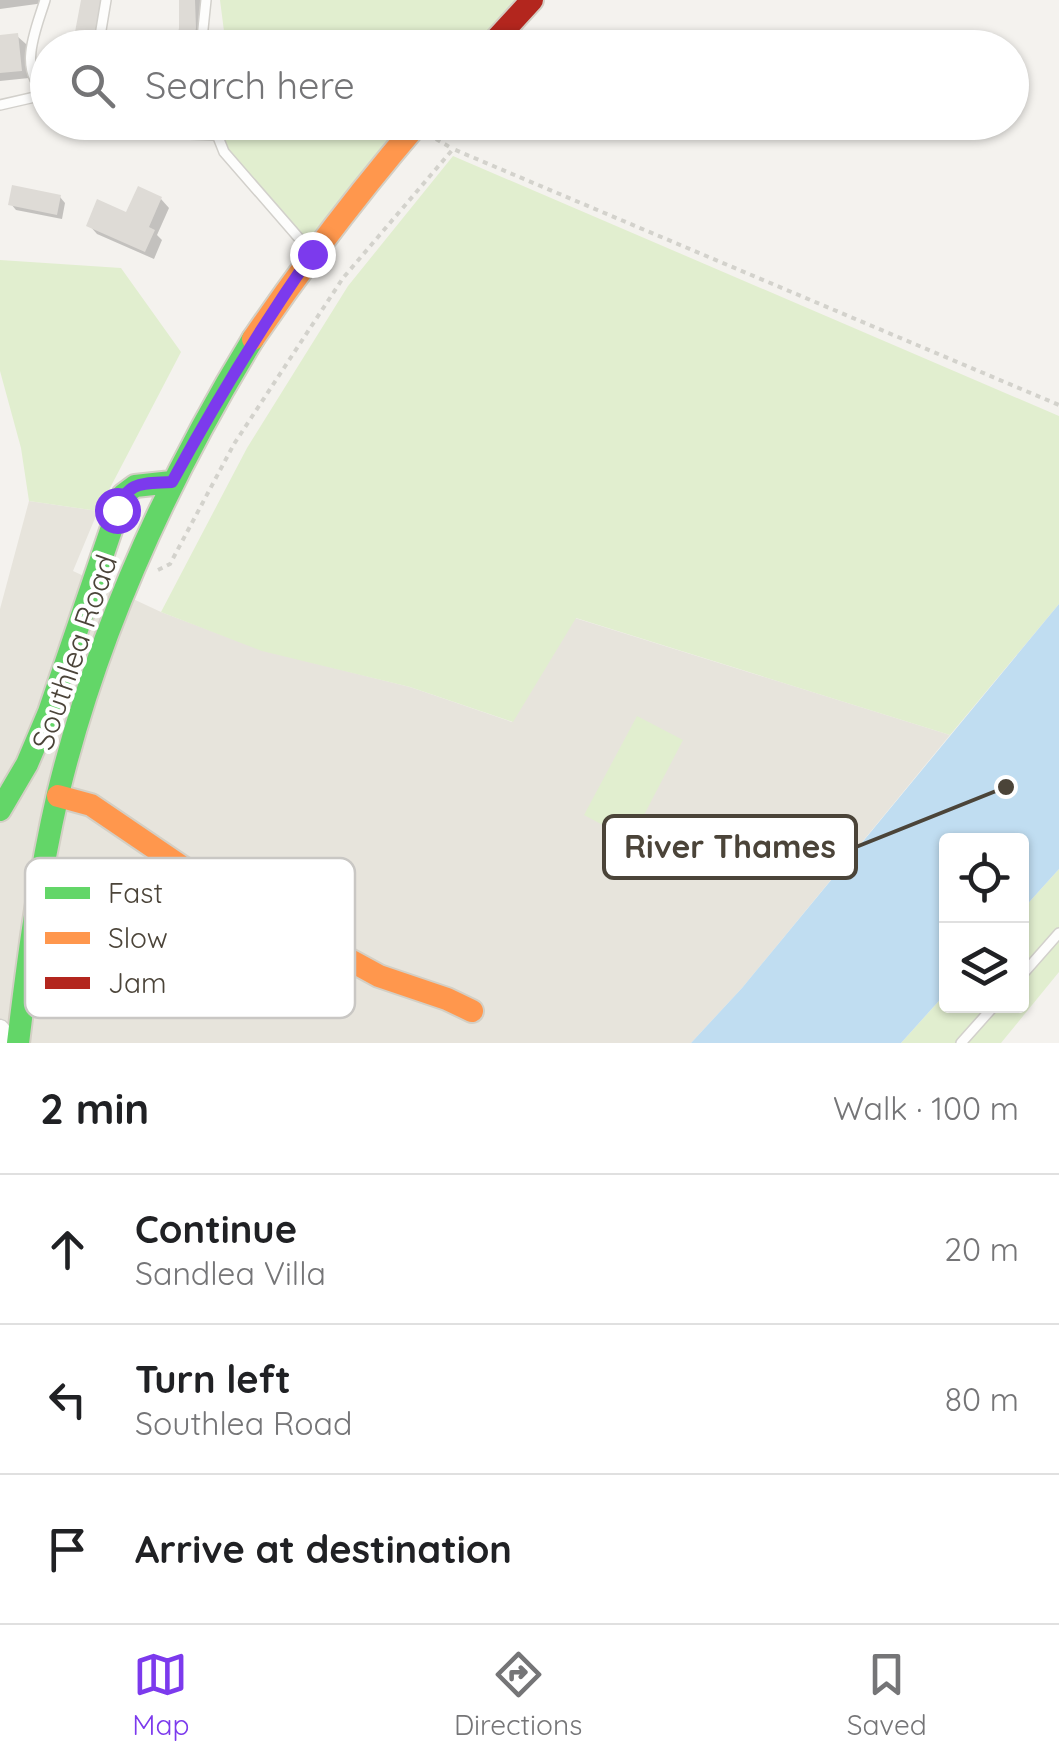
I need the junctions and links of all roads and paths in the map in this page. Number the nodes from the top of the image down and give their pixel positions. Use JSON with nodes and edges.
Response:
{"nodes":[{"id":1,"x":44,"y":0,"type":"edge"},
{"id":2,"x":106,"y":0,"type":"edge"},
{"id":3,"x":206,"y":0,"type":"edge"},
{"id":4,"x":532,"y":0,"type":"edge"},
{"id":5,"x":36,"y":30,"type":"edge"},
{"id":6,"x":101,"y":30,"type":"edge"},
{"id":7,"x":203,"y":30,"type":"edge"},
{"id":8,"x":504,"y":30,"type":"edge"},
{"id":9,"x":30,"y":99,"type":"edge"},
{"id":10,"x":0,"y":105,"type":"edge"},
{"id":11,"x":219,"y":140,"type":"edge"},
{"id":12,"x":403,"y":140,"type":"edge"},
{"id":13,"x":312,"y":254,"type":"junction"},
{"id":14,"x":1059,"y":404,"type":"edge"},
{"id":15,"x":172,"y":482,"type":"junction"},
{"id":16,"x":126,"y":583,"type":"junction"},
{"id":17,"x":58,"y":796,"type":"junction"},
{"id":18,"x":0,"y":810,"type":"edge"},
{"id":19,"x":46,"y":858,"type":"edge"},
{"id":20,"x":168,"y":858,"type":"edge"},
{"id":21,"x":1059,"y":933,"type":"edge"},
{"id":22,"x":355,"y":963,"type":"edge"},
{"id":23,"x":1029,"y":967,"type":"edge"},
{"id":24,"x":25,"y":982,"type":"edge"},
{"id":25,"x":472,"y":1011,"type":"dead end"},
{"id":26,"x":988,"y":1013,"type":"edge"},
{"id":27,"x":0,"y":1029,"type":"edge"},
{"id":28,"x":10,"y":1043,"type":"edge"},
{"id":29,"x":18,"y":1043,"type":"edge"},
{"id":30,"x":961,"y":1043,"type":"edge"}],
"edges":[{"from":1,"to":5,"type":"lane"},
{"from":2,"to":6,"type":"lane"},
{"from":3,"to":7,"type":"lane"},
{"from":4,"to":8,"type":"main road"},
{"from":9,"to":10,"type":"lane"},
{"from":11,"to":13,"type":"lane"},
{"from":12,"to":13,"type":"main road","name":"Southlea Road"},
{"from":13,"to":15,"type":"main road","name":"Southlea Road"},
{"from":14,"to":16,"type":"path"},
{"from":15,"to":16,"type":"main road","name":"Southlea Road"},
{"from":15,"to":18,"type":"main road"},
{"from":16,"to":17,"type":"main road","name":"Southlea Road"},
{"from":17,"to":19,"type":"main road","name":"Southlea Road"},
{"from":17,"to":20,"type":"main road"},
{"from":21,"to":23,"type":"lane"},
{"from":22,"to":25,"type":"main road"},
{"from":24,"to":29,"type":"main road","name":"Southlea Road"},
{"from":26,"to":30,"type":"lane"},
{"from":27,"to":28,"type":"street"}]}
